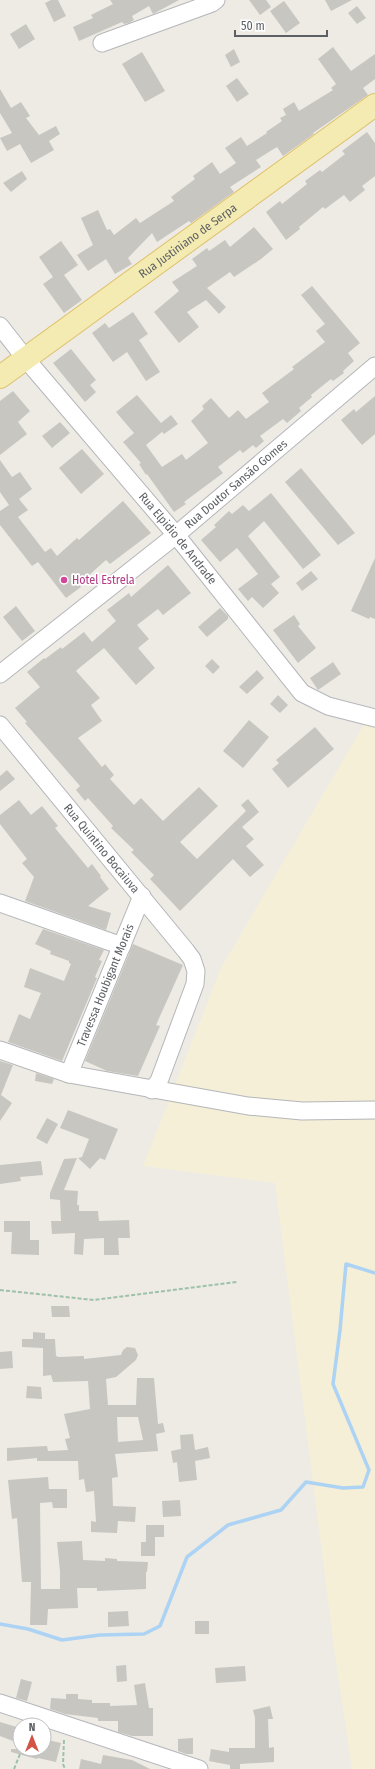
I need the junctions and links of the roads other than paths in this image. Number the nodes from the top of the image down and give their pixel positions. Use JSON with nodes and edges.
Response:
{"nodes":[{"id":1,"x":216,"y":0,"type":"edge"},
{"id":2,"x":102,"y":43,"type":"dead end"},
{"id":3,"x":375,"y":106,"type":"edge"},
{"id":4,"x":0,"y":326,"type":"edge"},
{"id":5,"x":25,"y":358,"type":"junction"},
{"id":6,"x":375,"y":366,"type":"edge"},
{"id":7,"x":0,"y":377,"type":"edge"},
{"id":8,"x":176,"y":535,"type":"junction"},
{"id":9,"x":0,"y":674,"type":"edge"},
{"id":10,"x":375,"y":718,"type":"edge"},
{"id":11,"x":0,"y":725,"type":"edge"},
{"id":12,"x":142,"y":896,"type":"junction"},
{"id":13,"x":0,"y":903,"type":"edge"},
{"id":14,"x":122,"y":946,"type":"junction"},
{"id":15,"x":0,"y":1050,"type":"edge"},
{"id":16,"x":69,"y":1074,"type":"junction"},
{"id":17,"x":152,"y":1090,"type":"junction"},
{"id":18,"x":375,"y":1110,"type":"edge"},
{"id":19,"x":0,"y":1703,"type":"edge"},
{"id":20,"x":198,"y":1769,"type":"edge"}],
"edges":[{"from":1,"to":2,"type":"street"},
{"from":3,"to":5,"type":"main road","name":"Rua Justiniano de Serpa"},
{"from":4,"to":5,"type":"street","name":"Rua Elpidio de Andrade"},
{"from":5,"to":7,"type":"main road","name":"Rua Justiniano de Serpa"},
{"from":5,"to":8,"type":"street","name":"Rua Elpidio de Andrade"},
{"from":6,"to":8,"type":"street","name":"Rua Doutor Sansão Gomes"},
{"from":8,"to":9,"type":"street","name":"Rua Doutor Sansão Gomes"},
{"from":8,"to":10,"type":"street","name":"Rua Elpidio de Andrade"},
{"from":11,"to":12,"type":"street","name":"Rua Quintino Bocaiuva"},
{"from":12,"to":14,"type":"street","name":"Travessa Houbigant Morais"},
{"from":12,"to":17,"type":"street","name":"Rua Quintino Bocaiuva"},
{"from":13,"to":14,"type":"street"},
{"from":14,"to":16,"type":"street","name":"Travessa Houbigant Morais"},
{"from":15,"to":16,"type":"street"},
{"from":16,"to":17,"type":"street"},
{"from":17,"to":18,"type":"street"},
{"from":19,"to":20,"type":"street"}]}
